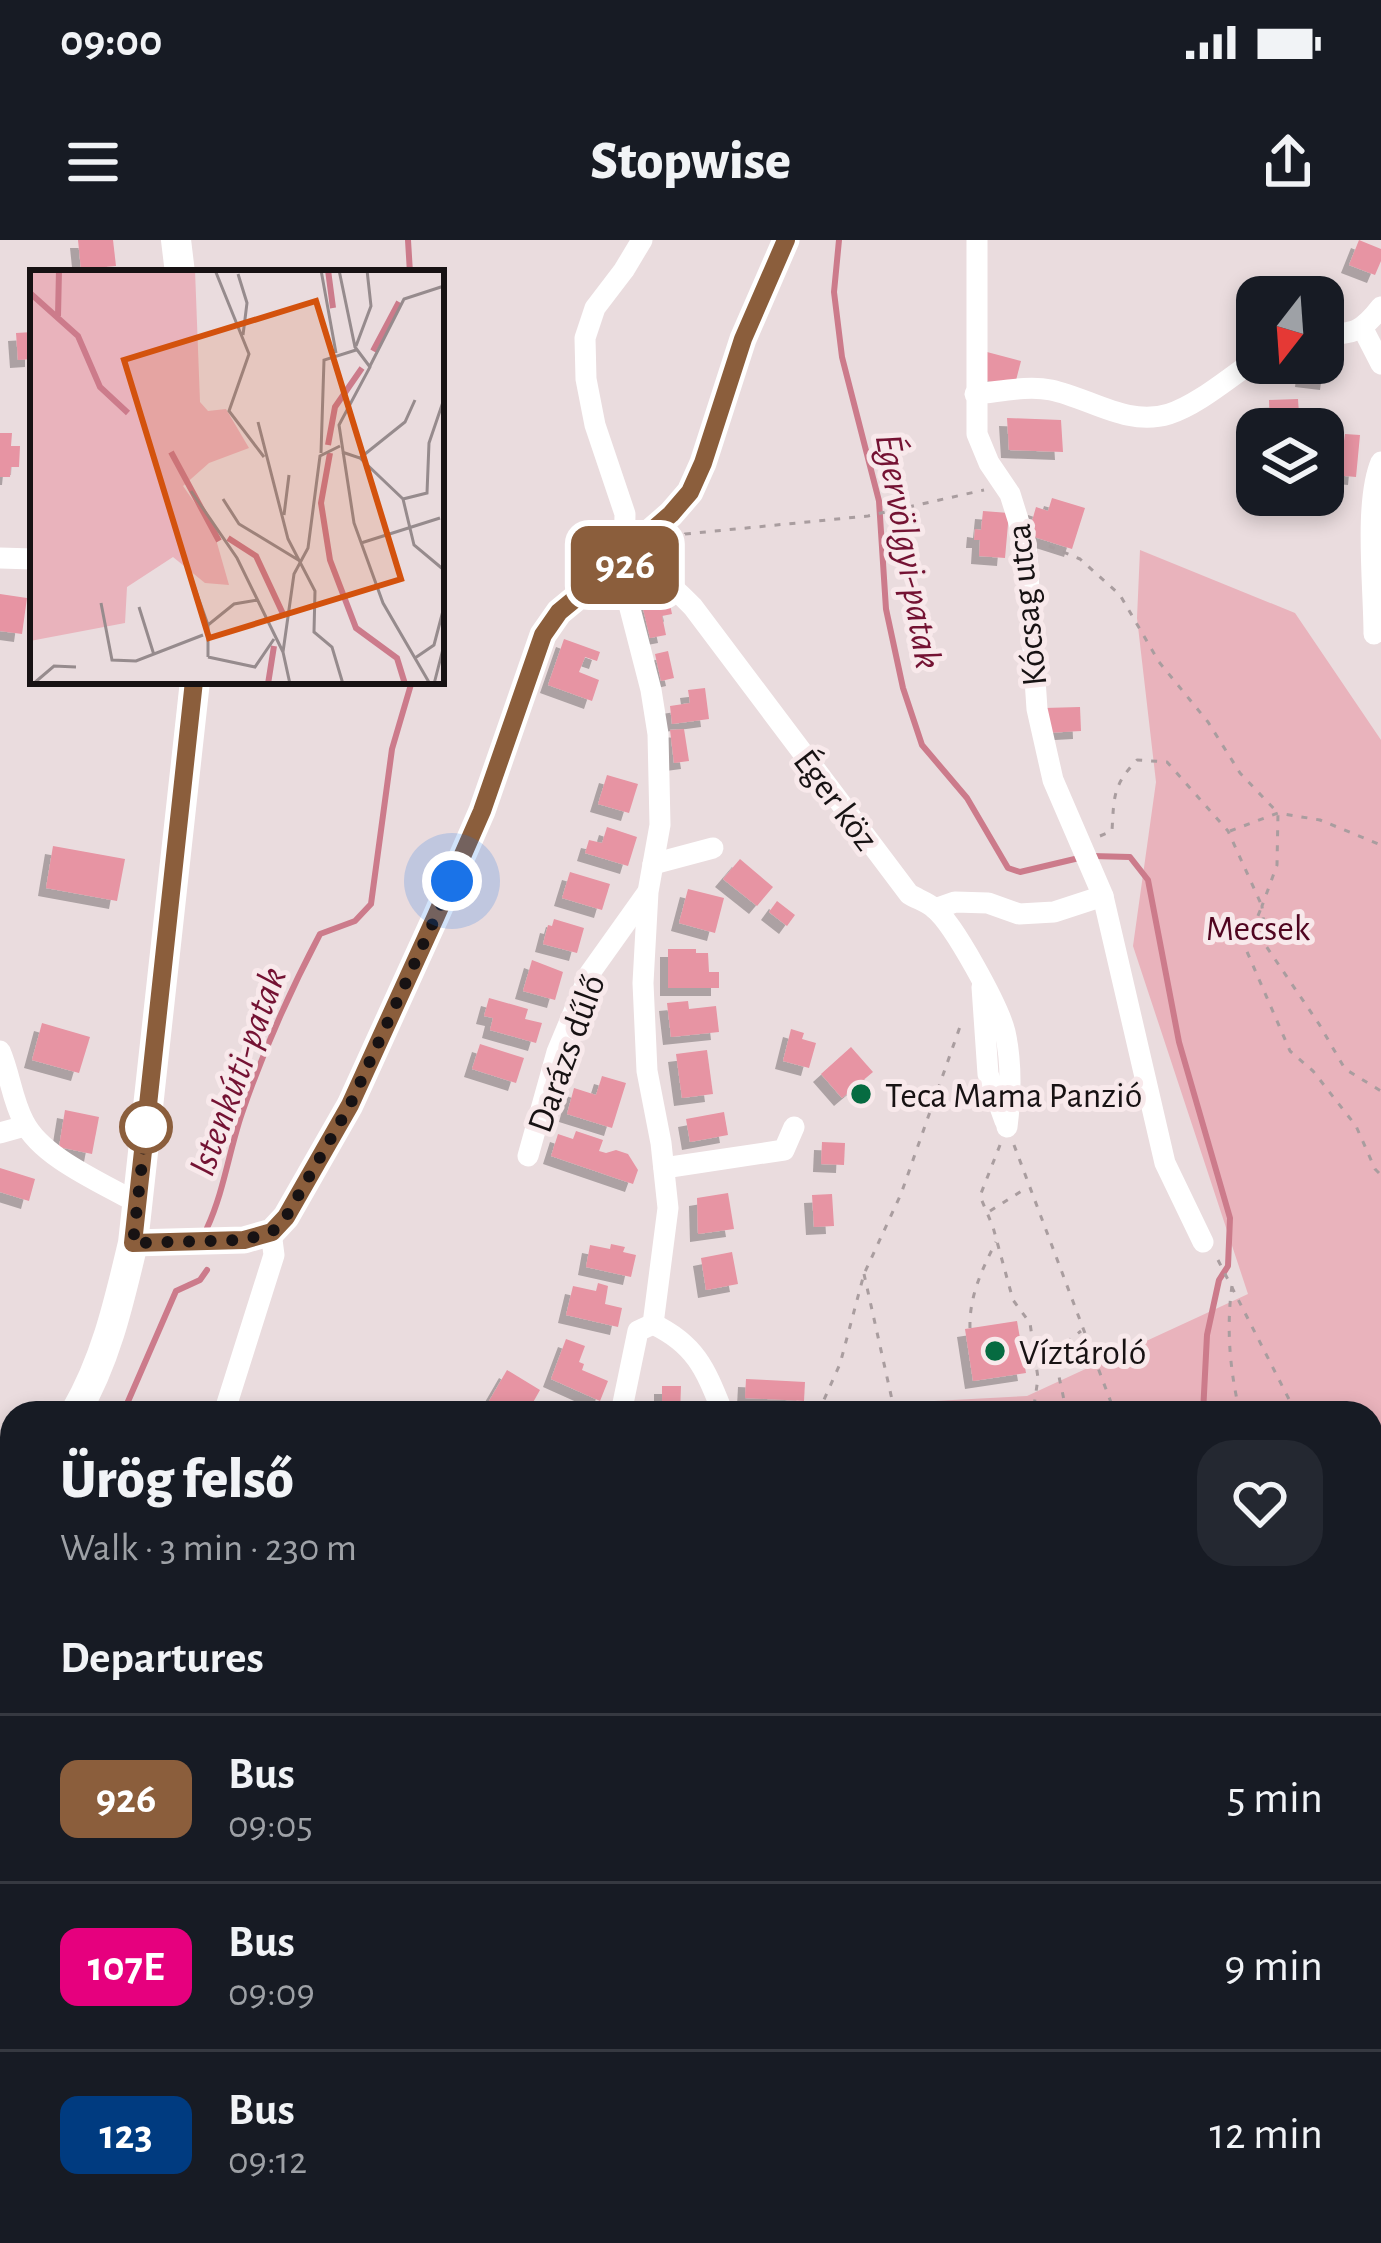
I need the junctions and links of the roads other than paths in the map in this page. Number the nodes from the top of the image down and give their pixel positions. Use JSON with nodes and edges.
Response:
{"nodes":[{"id":1,"x":176,"y":240,"type":"edge"},
{"id":2,"x":642,"y":240,"type":"edge"},
{"id":3,"x":787,"y":240,"type":"edge"},
{"id":4,"x":977,"y":240,"type":"edge"},
{"id":5,"x":180,"y":270,"type":"edge"},
{"id":6,"x":1381,"y":308,"type":"edge"},
{"id":7,"x":1363,"y":329,"type":"junction"},
{"id":8,"x":1344,"y":334,"type":"edge"},
{"id":9,"x":1381,"y":364,"type":"edge"},
{"id":10,"x":1236,"y":373,"type":"edge"},
{"id":11,"x":975,"y":394,"type":"junction"},
{"id":12,"x":1381,"y":462,"type":"edge"},
{"id":13,"x":0,"y":558,"type":"edge"},
{"id":14,"x":30,"y":559,"type":"edge"},
{"id":15,"x":624,"y":567,"type":"junction"},
{"id":16,"x":1374,"y":634,"type":"dead end"},
{"id":17,"x":195,"y":684,"type":"edge"},
{"id":18,"x":712,"y":848,"type":"dead end"},
{"id":19,"x":653,"y":864,"type":"junction"},
{"id":20,"x":648,"y":892,"type":"junction"},
{"id":21,"x":1103,"y":896,"type":"junction"},
{"id":22,"x":935,"y":909,"type":"junction"},
{"id":23,"x":0,"y":1051,"type":"edge"},
{"id":24,"x":26,"y":1126,"type":"junction"},
{"id":25,"x":794,"y":1127,"type":"dead end"},
{"id":26,"x":1007,"y":1127,"type":"road end"},
{"id":27,"x":0,"y":1133,"type":"edge"},
{"id":28,"x":528,"y":1156,"type":"dead end"},
{"id":29,"x":664,"y":1168,"type":"junction"},
{"id":30,"x":137,"y":1203,"type":"junction"},
{"id":31,"x":272,"y":1232,"type":"junction"},
{"id":32,"x":133,"y":1243,"type":"junction"},
{"id":33,"x":1203,"y":1243,"type":"dead end"},
{"id":34,"x":653,"y":1324,"type":"junction"},
{"id":35,"x":82,"y":1401,"type":"edge"},
{"id":36,"x":228,"y":1401,"type":"edge"},
{"id":37,"x":623,"y":1401,"type":"edge"},
{"id":38,"x":718,"y":1401,"type":"edge"}],
"edges":[{"from":1,"to":5,"type":"main road"},
{"from":2,"to":15,"type":"street","name":"Darázs dűlő"},
{"from":3,"to":15,"type":"street"},
{"from":4,"to":11,"type":"street","name":"Kócsag utca"},
{"from":6,"to":7,"type":"street"},
{"from":7,"to":8,"type":"street"},
{"from":7,"to":9,"type":"street"},
{"from":10,"to":11,"type":"street"},
{"from":11,"to":21,"type":"street","name":"Kócsag utca"},
{"from":12,"to":16,"type":"street"},
{"from":13,"to":14,"type":"street"},
{"from":15,"to":19,"type":"street","name":"Darázs dűlő"},
{"from":15,"to":22,"type":"street","name":"Éger köz"},
{"from":15,"to":31,"type":"street"},
{"from":17,"to":30,"type":"main road"},
{"from":18,"to":19,"type":"street"},
{"from":19,"to":20,"type":"street","name":"Darázs dűlő"},
{"from":20,"to":28,"type":"street","name":"Darázs dűlő"},
{"from":20,"to":29,"type":"street","name":"Darázs dűlő"},
{"from":21,"to":22,"type":"street"},
{"from":21,"to":33,"type":"street","name":"Kócsag utca"},
{"from":22,"to":26,"type":"street","name":"Éger köz"},
{"from":23,"to":24,"type":"street"},
{"from":24,"to":27,"type":"street"},
{"from":24,"to":30,"type":"street"},
{"from":25,"to":29,"type":"street"},
{"from":29,"to":34,"type":"street","name":"Darázs dűlő"},
{"from":30,"to":32,"type":"main road"},
{"from":31,"to":32,"type":"street"},
{"from":31,"to":36,"type":"street"},
{"from":32,"to":35,"type":"main road"},
{"from":34,"to":37,"type":"street","name":"Darázs dűlő"},
{"from":34,"to":38,"type":"street"}]}
